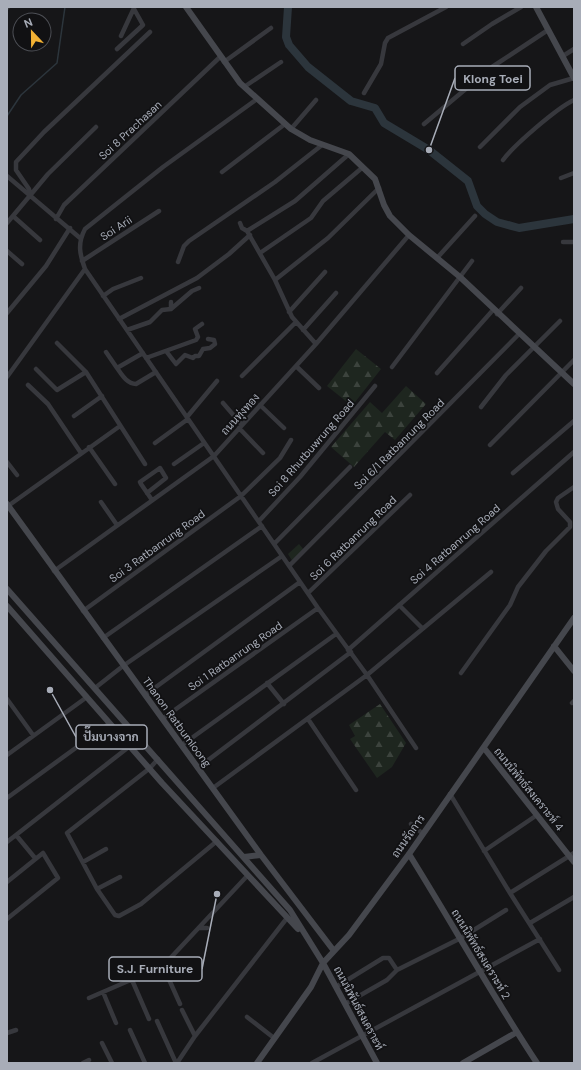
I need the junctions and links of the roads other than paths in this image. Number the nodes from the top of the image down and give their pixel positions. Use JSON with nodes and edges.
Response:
{"nodes":[{"id":1,"x":186,"y":7,"type":"edge"},
{"id":2,"x":446,"y":7,"type":"edge"},
{"id":3,"x":521,"y":7,"type":"edge"},
{"id":4,"x":536,"y":7,"type":"edge"},
{"id":5,"x":134,"y":8,"type":"edge"},
{"id":6,"x":271,"y":28,"type":"dead end"},
{"id":7,"x":548,"y":30,"type":"junction"},
{"id":8,"x":150,"y":32,"type":"dead end"},
{"id":9,"x":121,"y":36,"type":"dead end"},
{"id":10,"x":463,"y":44,"type":"dead end"},
{"id":11,"x":117,"y":49,"type":"dead end"},
{"id":12,"x":574,"y":49,"type":"edge"},
{"id":13,"x":563,"y":56,"type":"junction"},
{"id":14,"x":222,"y":60,"type":"junction"},
{"id":15,"x":281,"y":62,"type":"dead end"},
{"id":16,"x":574,"y":78,"type":"edge"},
{"id":17,"x":244,"y":87,"type":"junction"},
{"id":18,"x":364,"y":93,"type":"dead end"},
{"id":19,"x":257,"y":99,"type":"junction"},
{"id":20,"x":316,"y":100,"type":"dead end"},
{"id":21,"x":574,"y":100,"type":"edge"},
{"id":22,"x":285,"y":124,"type":"junction"},
{"id":23,"x":424,"y":124,"type":"dead end"},
{"id":24,"x":96,"y":127,"type":"dead end"},
{"id":25,"x":291,"y":128,"type":"junction"},
{"id":26,"x":322,"y":145,"type":"junction"},
{"id":27,"x":480,"y":147,"type":"dead end"},
{"id":28,"x":349,"y":154,"type":"junction"},
{"id":29,"x":503,"y":160,"type":"dead end"},
{"id":30,"x":364,"y":167,"type":"junction"},
{"id":31,"x":222,"y":172,"type":"dead end"},
{"id":32,"x":574,"y":173,"type":"edge"},
{"id":33,"x":7,"y":176,"type":"edge"},
{"id":34,"x":561,"y":178,"type":"dead end"},
{"id":35,"x":379,"y":188,"type":"junction"},
{"id":36,"x":30,"y":194,"type":"junction"},
{"id":37,"x":159,"y":211,"type":"dead end"},
{"id":38,"x":13,"y":216,"type":"junction"},
{"id":39,"x":475,"y":216,"type":"dead end"},
{"id":40,"x":56,"y":219,"type":"junction"},
{"id":41,"x":7,"y":223,"type":"edge"},
{"id":42,"x":240,"y":223,"type":"dead end"},
{"id":43,"x":70,"y":228,"type":"junction"},
{"id":44,"x":248,"y":233,"type":"junction"},
{"id":45,"x":410,"y":235,"type":"junction"},
{"id":46,"x":80,"y":238,"type":"junction"},
{"id":47,"x":40,"y":240,"type":"dead end"},
{"id":48,"x":563,"y":242,"type":"dead end"},
{"id":49,"x":574,"y":242,"type":"edge"},
{"id":50,"x":7,"y":252,"type":"edge"},
{"id":51,"x":260,"y":253,"type":"junction"},
{"id":52,"x":437,"y":258,"type":"junction"},
{"id":53,"x":82,"y":261,"type":"junction"},
{"id":54,"x":472,"y":261,"type":"dead end"},
{"id":55,"x":178,"y":262,"type":"dead end"},
{"id":56,"x":22,"y":264,"type":"dead end"},
{"id":57,"x":85,"y":269,"type":"junction"},
{"id":58,"x":325,"y":272,"type":"dead end"},
{"id":59,"x":460,"y":277,"type":"junction"},
{"id":60,"x":141,"y":278,"type":"dead end"},
{"id":61,"x":275,"y":280,"type":"junction"},
{"id":62,"x":200,"y":288,"type":"dead end"},
{"id":63,"x":521,"y":288,"type":"dead end"},
{"id":64,"x":336,"y":293,"type":"dead end"},
{"id":65,"x":103,"y":296,"type":"junction"},
{"id":66,"x":170,"y":302,"type":"dead end"},
{"id":67,"x":170,"y":309,"type":"junction"},
{"id":68,"x":289,"y":312,"type":"junction"},
{"id":69,"x":495,"y":312,"type":"junction"},
{"id":70,"x":7,"y":313,"type":"edge"},
{"id":71,"x":119,"y":319,"type":"junction"},
{"id":72,"x":560,"y":321,"type":"dead end"},
{"id":73,"x":296,"y":322,"type":"junction"},
{"id":74,"x":202,"y":324,"type":"dead end"},
{"id":75,"x":127,"y":330,"type":"junction"},
{"id":76,"x":303,"y":330,"type":"junction"},
{"id":77,"x":519,"y":334,"type":"junction"},
{"id":78,"x":208,"y":339,"type":"dead end"},
{"id":79,"x":57,"y":343,"type":"dead end"},
{"id":80,"x":316,"y":344,"type":"junction"},
{"id":81,"x":534,"y":346,"type":"junction"},
{"id":82,"x":166,"y":351,"type":"junction"},
{"id":83,"x":106,"y":352,"type":"dead end"},
{"id":84,"x":143,"y":353,"type":"junction"},
{"id":85,"x":146,"y":358,"type":"junction"},
{"id":86,"x":574,"y":360,"type":"edge"},
{"id":87,"x":296,"y":366,"type":"junction"},
{"id":88,"x":392,"y":367,"type":"dead end"},
{"id":89,"x":117,"y":368,"type":"junction"},
{"id":90,"x":36,"y":369,"type":"dead end"},
{"id":91,"x":86,"y":372,"type":"junction"},
{"id":92,"x":156,"y":372,"type":"junction"},
{"id":93,"x":438,"y":373,"type":"dead end"},
{"id":94,"x":560,"y":374,"type":"junction"},
{"id":95,"x":7,"y":376,"type":"edge"},
{"id":96,"x":242,"y":376,"type":"dead end"},
{"id":97,"x":217,"y":381,"type":"dead end"},
{"id":98,"x":574,"y":384,"type":"edge"},
{"id":99,"x":28,"y":385,"type":"dead end"},
{"id":100,"x":375,"y":386,"type":"dead end"},
{"id":101,"x":319,"y":388,"type":"dead end"},
{"id":102,"x":102,"y":396,"type":"junction"},
{"id":103,"x":223,"y":403,"type":"dead end"},
{"id":104,"x":260,"y":405,"type":"junction"},
{"id":105,"x":481,"y":407,"type":"dead end"},
{"id":106,"x":74,"y":416,"type":"dead end"},
{"id":107,"x":187,"y":418,"type":"junction"},
{"id":108,"x":574,"y":421,"type":"edge"},
{"id":109,"x":120,"y":426,"type":"junction"},
{"id":110,"x":240,"y":427,"type":"junction"},
{"id":111,"x":284,"y":428,"type":"dead end"},
{"id":112,"x":292,"y":440,"type":"dead end"},
{"id":113,"x":204,"y":442,"type":"junction"},
{"id":114,"x":156,"y":443,"type":"dead end"},
{"id":115,"x":490,"y":445,"type":"dead end"},
{"id":116,"x":89,"y":447,"type":"junction"},
{"id":117,"x":263,"y":452,"type":"dead end"},
{"id":118,"x":574,"y":452,"type":"edge"},
{"id":119,"x":81,"y":453,"type":"junction"},
{"id":120,"x":214,"y":456,"type":"junction"},
{"id":121,"x":7,"y":462,"type":"edge"},
{"id":122,"x":145,"y":464,"type":"dead end"},
{"id":123,"x":174,"y":464,"type":"dead end"},
{"id":124,"x":350,"y":467,"type":"dead end"},
{"id":125,"x":513,"y":473,"type":"dead end"},
{"id":126,"x":17,"y":475,"type":"dead end"},
{"id":127,"x":115,"y":484,"type":"dead end"},
{"id":128,"x":574,"y":487,"type":"edge"},
{"id":129,"x":147,"y":493,"type":"junction"},
{"id":130,"x":410,"y":495,"type":"dead end"},
{"id":131,"x":241,"y":496,"type":"junction"},
{"id":132,"x":152,"y":500,"type":"junction"},
{"id":133,"x":101,"y":502,"type":"dead end"},
{"id":134,"x":8,"y":505,"type":"edge"},
{"id":135,"x":259,"y":521,"type":"junction"},
{"id":136,"x":117,"y":525,"type":"junction"},
{"id":137,"x":262,"y":526,"type":"junction"},
{"id":138,"x":274,"y":544,"type":"junction"},
{"id":139,"x":282,"y":556,"type":"junction"},
{"id":140,"x":289,"y":566,"type":"junction"},
{"id":141,"x":54,"y":571,"type":"junction"},
{"id":142,"x":491,"y":572,"type":"dead end"},
{"id":143,"x":300,"y":582,"type":"junction"},
{"id":144,"x":7,"y":589,"type":"edge"},
{"id":145,"x":308,"y":593,"type":"junction"},
{"id":146,"x":399,"y":605,"type":"junction"},
{"id":147,"x":7,"y":606,"type":"edge"},
{"id":148,"x":318,"y":608,"type":"junction"},
{"id":149,"x":83,"y":611,"type":"junction"},
{"id":150,"x":574,"y":618,"type":"edge"},
{"id":151,"x":422,"y":628,"type":"junction"},
{"id":152,"x":336,"y":634,"type":"junction"},
{"id":153,"x":103,"y":638,"type":"junction"},
{"id":154,"x":554,"y":646,"type":"junction"},
{"id":155,"x":350,"y":651,"type":"junction"},
{"id":156,"x":123,"y":666,"type":"junction"},
{"id":157,"x":574,"y":671,"type":"edge"},
{"id":158,"x":461,"y":673,"type":"dead end"},
{"id":159,"x":368,"y":675,"type":"junction"},
{"id":160,"x":267,"y":683,"type":"junction"},
{"id":161,"x":95,"y":688,"type":"junction"},
{"id":162,"x":144,"y":695,"type":"junction"},
{"id":163,"x":87,"y":696,"type":"junction"},
{"id":164,"x":7,"y":699,"type":"edge"},
{"id":165,"x":284,"y":704,"type":"junction"},
{"id":166,"x":162,"y":719,"type":"junction"},
{"id":167,"x":308,"y":719,"type":"junction"},
{"id":168,"x":110,"y":723,"type":"junction"},
{"id":169,"x":33,"y":736,"type":"junction"},
{"id":170,"x":182,"y":744,"type":"junction"},
{"id":171,"x":130,"y":746,"type":"junction"},
{"id":172,"x":416,"y":748,"type":"dead end"},
{"id":173,"x":484,"y":748,"type":"junction"},
{"id":174,"x":7,"y":754,"type":"edge"},
{"id":175,"x":158,"y":759,"type":"junction"},
{"id":176,"x":198,"y":767,"type":"junction"},
{"id":177,"x":150,"y":768,"type":"junction"},
{"id":178,"x":213,"y":788,"type":"junction"},
{"id":179,"x":356,"y":790,"type":"dead end"},
{"id":180,"x":450,"y":794,"type":"junction"},
{"id":181,"x":7,"y":798,"type":"edge"},
{"id":182,"x":537,"y":815,"type":"junction"},
{"id":183,"x":411,"y":824,"type":"dead end"},
{"id":184,"x":422,"y":833,"type":"junction"},
{"id":185,"x":16,"y":836,"type":"junction"},
{"id":186,"x":217,"y":841,"type":"junction"},
{"id":187,"x":7,"y":842,"type":"edge"},
{"id":188,"x":106,"y":849,"type":"dead end"},
{"id":189,"x":484,"y":851,"type":"junction"},
{"id":190,"x":408,"y":854,"type":"junction"},
{"id":191,"x":572,"y":854,"type":"edge"},
{"id":192,"x":260,"y":855,"type":"junction"},
{"id":193,"x":244,"y":857,"type":"junction"},
{"id":194,"x":35,"y":858,"type":"junction"},
{"id":195,"x":83,"y":862,"type":"junction"},
{"id":196,"x":574,"y":862,"type":"edge"},
{"id":197,"x":248,"y":875,"type":"junction"},
{"id":198,"x":120,"y":878,"type":"dead end"},
{"id":199,"x":7,"y":882,"type":"edge"},
{"id":200,"x":97,"y":889,"type":"junction"},
{"id":201,"x":287,"y":889,"type":"junction"},
{"id":202,"x":510,"y":893,"type":"junction"},
{"id":203,"x":574,"y":897,"type":"edge"},
{"id":204,"x":284,"y":902,"type":"junction"},
{"id":205,"x":506,"y":910,"type":"dead end"},
{"id":206,"x":287,"y":918,"type":"junction"},
{"id":207,"x":7,"y":920,"type":"edge"},
{"id":208,"x":530,"y":924,"type":"junction"},
{"id":209,"x":199,"y":928,"type":"junction"},
{"id":210,"x":207,"y":928,"type":"dead end"},
{"id":211,"x":303,"y":933,"type":"junction"},
{"id":212,"x":461,"y":938,"type":"junction"},
{"id":213,"x":540,"y":939,"type":"junction"},
{"id":214,"x":334,"y":951,"type":"junction"},
{"id":215,"x":323,"y":963,"type":"junction"},
{"id":216,"x":163,"y":966,"type":"junction"},
{"id":217,"x":397,"y":970,"type":"junction"},
{"id":218,"x":559,"y":970,"type":"dead end"},
{"id":219,"x":479,"y":973,"type":"junction"},
{"id":220,"x":132,"y":980,"type":"junction"},
{"id":221,"x":336,"y":987,"type":"junction"},
{"id":222,"x":103,"y":992,"type":"junction"},
{"id":223,"x":89,"y":998,"type":"dead end"},
{"id":224,"x":180,"y":1004,"type":"dead end"},
{"id":225,"x":345,"y":1004,"type":"junction"},
{"id":226,"x":182,"y":1010,"type":"dead end"},
{"id":227,"x":247,"y":1017,"type":"dead end"},
{"id":228,"x":149,"y":1018,"type":"dead end"},
{"id":229,"x":157,"y":1021,"type":"dead end"},
{"id":230,"x":116,"y":1023,"type":"dead end"},
{"id":231,"x":16,"y":1030,"type":"dead end"},
{"id":232,"x":130,"y":1030,"type":"dead end"},
{"id":233,"x":517,"y":1032,"type":"junction"},
{"id":234,"x":7,"y":1033,"type":"edge"},
{"id":235,"x":362,"y":1035,"type":"junction"},
{"id":236,"x":195,"y":1036,"type":"junction"},
{"id":237,"x":274,"y":1038,"type":"junction"},
{"id":238,"x":102,"y":1043,"type":"dead end"},
{"id":239,"x":89,"y":1060,"type":"dead end"},
{"id":240,"x":83,"y":1063,"type":"edge"},
{"id":241,"x":112,"y":1063,"type":"edge"},
{"id":242,"x":145,"y":1063,"type":"edge"},
{"id":243,"x":177,"y":1063,"type":"edge"},
{"id":244,"x":257,"y":1063,"type":"edge"},
{"id":245,"x":312,"y":1063,"type":"edge"},
{"id":246,"x":377,"y":1063,"type":"edge"},
{"id":247,"x":463,"y":1063,"type":"edge"},
{"id":248,"x":537,"y":1063,"type":"edge"}],
"edges":[{"from":1,"to":14,"type":"street"},
{"from":2,"to":18,"type":"street"},
{"from":3,"to":10,"type":"street"},
{"from":4,"to":7,"type":"street"},
{"from":5,"to":9,"type":"street"},
{"from":5,"to":11,"type":"street"},
{"from":6,"to":14,"type":"street","name":"Soi 8 Prachasan"},
{"from":7,"to":13,"type":"street"},
{"from":7,"to":23,"type":"street"},
{"from":8,"to":36,"type":"street"},
{"from":12,"to":13,"type":"street"},
{"from":13,"to":16,"type":"street"},
{"from":14,"to":17,"type":"street"},
{"from":14,"to":40,"type":"street","name":"Soi 8 Prachasan"},
{"from":15,"to":17,"type":"street"},
{"from":16,"to":27,"type":"street"},
{"from":17,"to":19,"type":"street"},
{"from":19,"to":22,"type":"street"},
{"from":19,"to":46,"type":"street"},
{"from":20,"to":25,"type":"street"},
{"from":21,"to":29,"type":"street"},
{"from":22,"to":25,"type":"street"},
{"from":22,"to":31,"type":"street"},
{"from":24,"to":36,"type":"street"},
{"from":25,"to":26,"type":"street"},
{"from":26,"to":28,"type":"street"},
{"from":26,"to":55,"type":"street"},
{"from":28,"to":30,"type":"street"},
{"from":28,"to":44,"type":"street"},
{"from":30,"to":35,"type":"street"},
{"from":30,"to":51,"type":"street"},
{"from":32,"to":34,"type":"street"},
{"from":33,"to":36,"type":"street"},
{"from":35,"to":45,"type":"street"},
{"from":35,"to":61,"type":"street"},
{"from":36,"to":38,"type":"street"},
{"from":36,"to":40,"type":"street"},
{"from":37,"to":53,"type":"street","name":"Soi Arii"},
{"from":38,"to":41,"type":"street"},
{"from":38,"to":47,"type":"street"},
{"from":39,"to":52,"type":"street"},
{"from":40,"to":43,"type":"street"},
{"from":42,"to":44,"type":"street"},
{"from":43,"to":46,"type":"street"},
{"from":43,"to":70,"type":"street"},
{"from":44,"to":51,"type":"street"},
{"from":44,"to":71,"type":"street"},
{"from":45,"to":52,"type":"street"},
{"from":45,"to":80,"type":"street","name":"ถนนทุ่งทอง"},
{"from":46,"to":53,"type":"street"},
{"from":48,"to":49,"type":"street"},
{"from":50,"to":56,"type":"street"},
{"from":51,"to":61,"type":"street"},
{"from":52,"to":59,"type":"street"},
{"from":53,"to":57,"type":"street"},
{"from":54,"to":59,"type":"street"},
{"from":57,"to":65,"type":"street"},
{"from":57,"to":95,"type":"street"},
{"from":58,"to":68,"type":"street"},
{"from":59,"to":69,"type":"street"},
{"from":59,"to":88,"type":"street"},
{"from":60,"to":65,"type":"street"},
{"from":61,"to":68,"type":"street"},
{"from":62,"to":67,"type":"street"},
{"from":63,"to":69,"type":"street"},
{"from":64,"to":76,"type":"street"},
{"from":65,"to":71,"type":"street"},
{"from":66,"to":67,"type":"street"},
{"from":67,"to":75,"type":"street"},
{"from":68,"to":73,"type":"street"},
{"from":69,"to":77,"type":"street"},
{"from":69,"to":93,"type":"street"},
{"from":71,"to":75,"type":"street"},
{"from":72,"to":81,"type":"street"},
{"from":73,"to":76,"type":"street"},
{"from":73,"to":96,"type":"street"},
{"from":74,"to":82,"type":"street"},
{"from":75,"to":84,"type":"street"},
{"from":76,"to":80,"type":"street"},
{"from":77,"to":81,"type":"street"},
{"from":77,"to":140,"type":"street","name":"Soi 6/1 Ratbanrung Road"},
{"from":78,"to":82,"type":"street"},
{"from":79,"to":91,"type":"street"},
{"from":80,"to":87,"type":"street","name":"ถนนทุ่งทอง"},
{"from":81,"to":94,"type":"street"},
{"from":81,"to":105,"type":"street"},
{"from":82,"to":85,"type":"street"},
{"from":83,"to":89,"type":"street"},
{"from":84,"to":85,"type":"street"},
{"from":84,"to":89,"type":"street"},
{"from":85,"to":92,"type":"street"},
{"from":86,"to":94,"type":"street"},
{"from":87,"to":101,"type":"street"},
{"from":87,"to":104,"type":"street","name":"ถนนทุ่งทอง"},
{"from":89,"to":92,"type":"street"},
{"from":90,"to":91,"type":"street"},
{"from":91,"to":102,"type":"street"},
{"from":92,"to":107,"type":"street"},
{"from":94,"to":98,"type":"street"},
{"from":94,"to":115,"type":"street"},
{"from":97,"to":107,"type":"street"},
{"from":99,"to":119,"type":"street"},
{"from":100,"to":135,"type":"street","name":"Soi 8 Rhutbuwrung Road"},
{"from":102,"to":106,"type":"street"},
{"from":102,"to":109,"type":"street"},
{"from":103,"to":110,"type":"street"},
{"from":104,"to":110,"type":"street","name":"ถนนทุ่งทอง"},
{"from":104,"to":111,"type":"street"},
{"from":107,"to":113,"type":"street"},
{"from":107,"to":114,"type":"street"},
{"from":108,"to":125,"type":"street"},
{"from":109,"to":116,"type":"street"},
{"from":109,"to":122,"type":"street"},
{"from":110,"to":117,"type":"street"},
{"from":110,"to":120,"type":"street","name":"ถนนทุ่งทอง"},
{"from":112,"to":131,"type":"street","name":"Soi 3 Ratbanrung Road"},
{"from":113,"to":120,"type":"street"},
{"from":113,"to":123,"type":"street"},
{"from":116,"to":119,"type":"street"},
{"from":116,"to":127,"type":"street"},
{"from":118,"to":146,"type":"street","name":"Soi 4 Ratbanrung Road"},
{"from":119,"to":134,"type":"street"},
{"from":120,"to":131,"type":"street"},
{"from":120,"to":132,"type":"street","name":"ถนนทุ่งทอง"},
{"from":121,"to":126,"type":"street"},
{"from":124,"to":138,"type":"street"},
{"from":128,"to":158,"type":"street"},
{"from":129,"to":129,"type":"street"},
{"from":129,"to":132,"type":"street"},
{"from":130,"to":145,"type":"street","name":"Soi 6 Ratbanrung Road"},
{"from":131,"to":135,"type":"street"},
{"from":131,"to":149,"type":"street","name":"Soi 3 Ratbanrung Road"},
{"from":132,"to":136,"type":"street","name":"ถนนทุ่งทอง"},
{"from":133,"to":136,"type":"street"},
{"from":134,"to":141,"type":"street","name":"Thanon Ratbumloong"},
{"from":135,"to":137,"type":"street"},
{"from":136,"to":141,"type":"street","name":"ถนนทุ่งทอง"},
{"from":137,"to":138,"type":"street"},
{"from":137,"to":153,"type":"street"},
{"from":138,"to":139,"type":"street"},
{"from":139,"to":140,"type":"street"},
{"from":139,"to":156,"type":"street"},
{"from":140,"to":143,"type":"street"},
{"from":141,"to":149,"type":"street","name":"Thanon Ratbumloong"},
{"from":142,"to":151,"type":"street"},
{"from":143,"to":145,"type":"street"},
{"from":143,"to":162,"type":"street"},
{"from":144,"to":161,"type":"street"},
{"from":145,"to":148,"type":"street"},
{"from":146,"to":151,"type":"street"},
{"from":146,"to":155,"type":"street","name":"Soi 4 Ratbanrung Road"},
{"from":147,"to":163,"type":"street"},
{"from":148,"to":152,"type":"street"},
{"from":148,"to":166,"type":"street","name":"Soi 1 Ratbanrung Road"},
{"from":149,"to":153,"type":"street","name":"Thanon Ratbumloong"},
{"from":150,"to":154,"type":"street","name":"ถนนรัถการ"},
{"from":151,"to":159,"type":"street"},
{"from":152,"to":155,"type":"street"},
{"from":152,"to":160,"type":"street"},
{"from":153,"to":156,"type":"street","name":"Thanon Ratbumloong"},
{"from":154,"to":157,"type":"street"},
{"from":154,"to":173,"type":"street","name":"ถนนรัถการ"},
{"from":155,"to":159,"type":"street"},
{"from":155,"to":165,"type":"street","name":"Soi 4 Ratbanrung Road"},
{"from":156,"to":161,"type":"street"},
{"from":156,"to":162,"type":"street","name":"Thanon Ratbumloong"},
{"from":159,"to":167,"type":"street"},
{"from":159,"to":172,"type":"street"},
{"from":160,"to":165,"type":"street"},
{"from":160,"to":170,"type":"street"},
{"from":161,"to":175,"type":"street"},
{"from":162,"to":166,"type":"street","name":"Thanon Ratbumloong"},
{"from":163,"to":168,"type":"street"},
{"from":163,"to":169,"type":"street"},
{"from":164,"to":169,"type":"street"},
{"from":165,"to":176,"type":"street","name":"Soi 4 Ratbanrung Road"},
{"from":166,"to":170,"type":"street","name":"Thanon Ratbumloong"},
{"from":167,"to":178,"type":"street"},
{"from":167,"to":179,"type":"street"},
{"from":168,"to":171,"type":"street"},
{"from":168,"to":181,"type":"street"},
{"from":169,"to":174,"type":"street"},
{"from":170,"to":176,"type":"street","name":"Thanon Ratbumloong"},
{"from":171,"to":177,"type":"street"},
{"from":171,"to":185,"type":"street"},
{"from":173,"to":180,"type":"street","name":"ถนนรัถการ"},
{"from":173,"to":182,"type":"street","name":"ถนนนิพัทธ์สงเคราะห์ 4"},
{"from":175,"to":177,"type":"street"},
{"from":175,"to":193,"type":"street"},
{"from":176,"to":178,"type":"street","name":"Thanon Ratbumloong"},
{"from":177,"to":186,"type":"street"},
{"from":177,"to":195,"type":"street"},
{"from":178,"to":192,"type":"street","name":"Thanon Ratbumloong"},
{"from":180,"to":184,"type":"street","name":"ถนนรัถการ"},
{"from":180,"to":189,"type":"street"},
{"from":182,"to":189,"type":"street"},
{"from":182,"to":191,"type":"street","name":"ถนนนิพัทธ์สงเคราะห์ 4"},
{"from":183,"to":184,"type":"street"},
{"from":184,"to":190,"type":"street","name":"ถนนรัถการ"},
{"from":185,"to":187,"type":"street"},
{"from":185,"to":194,"type":"street"},
{"from":186,"to":197,"type":"street"},
{"from":186,"to":200,"type":"street"},
{"from":188,"to":195,"type":"street"},
{"from":189,"to":202,"type":"street"},
{"from":190,"to":212,"type":"street","name":"ถนนนิพัทธ์สงเคราะห์ 2"},
{"from":190,"to":214,"type":"street","name":"ถนนรัถการ"},
{"from":191,"to":196,"type":"street","name":"ถนนนิพัทธ์สงเคราะห์ 4"},
{"from":191,"to":202,"type":"street"},
{"from":192,"to":193,"type":"street"},
{"from":192,"to":201,"type":"street","name":"Thanon Ratbumloong"},
{"from":193,"to":204,"type":"street"},
{"from":194,"to":199,"type":"street"},
{"from":194,"to":207,"type":"street"},
{"from":195,"to":200,"type":"street"},
{"from":197,"to":206,"type":"street"},
{"from":197,"to":209,"type":"street"},
{"from":198,"to":200,"type":"street"},
{"from":201,"to":204,"type":"street"},
{"from":201,"to":214,"type":"street","name":"Thanon Ratbumloong"},
{"from":202,"to":208,"type":"street"},
{"from":203,"to":208,"type":"street"},
{"from":204,"to":211,"type":"street"},
{"from":205,"to":212,"type":"street"},
{"from":206,"to":211,"type":"street"},
{"from":206,"to":236,"type":"street"},
{"from":208,"to":213,"type":"street"},
{"from":209,"to":210,"type":"street"},
{"from":209,"to":216,"type":"street"},
{"from":211,"to":215,"type":"street","name":"ถนนนิพันธ์สงเคราะห์"},
{"from":212,"to":217,"type":"street"},
{"from":212,"to":219,"type":"street","name":"ถนนนิพัทธ์สงเคราะห์ 2"},
{"from":213,"to":218,"type":"street"},
{"from":213,"to":219,"type":"street"},
{"from":214,"to":215,"type":"street","name":"ถนนรัถการ"},
{"from":215,"to":221,"type":"street","name":"ถนนนิพันธ์สงเคราะห์"},
{"from":215,"to":237,"type":"street","name":"ถนนรัถการ"},
{"from":216,"to":220,"type":"street"},
{"from":216,"to":224,"type":"street"},
{"from":217,"to":221,"type":"street"},
{"from":217,"to":225,"type":"street"},
{"from":219,"to":233,"type":"street","name":"ถนนนิพัทธ์สงเคราะห์ 2"},
{"from":219,"to":235,"type":"street"},
{"from":220,"to":222,"type":"street"},
{"from":220,"to":228,"type":"street"},
{"from":221,"to":225,"type":"street","name":"ถนนนิพันธ์สงเคราะห์"},
{"from":222,"to":223,"type":"street"},
{"from":222,"to":230,"type":"street"},
{"from":225,"to":235,"type":"street","name":"ถนนนิพันธ์สงเคราะห์"},
{"from":226,"to":236,"type":"street"},
{"from":227,"to":237,"type":"street"},
{"from":229,"to":243,"type":"street"},
{"from":231,"to":234,"type":"street"},
{"from":232,"to":242,"type":"street"},
{"from":233,"to":247,"type":"street"},
{"from":233,"to":248,"type":"street","name":"ถนนนิพัทธ์สงเคราะห์ 2"},
{"from":235,"to":245,"type":"street"},
{"from":235,"to":246,"type":"street","name":"ถนนนิพันธ์สงเคราะห์"},
{"from":236,"to":243,"type":"street"},
{"from":237,"to":244,"type":"street","name":"ถนนรัถการ"},
{"from":238,"to":241,"type":"street"},
{"from":239,"to":240,"type":"street"}]}
